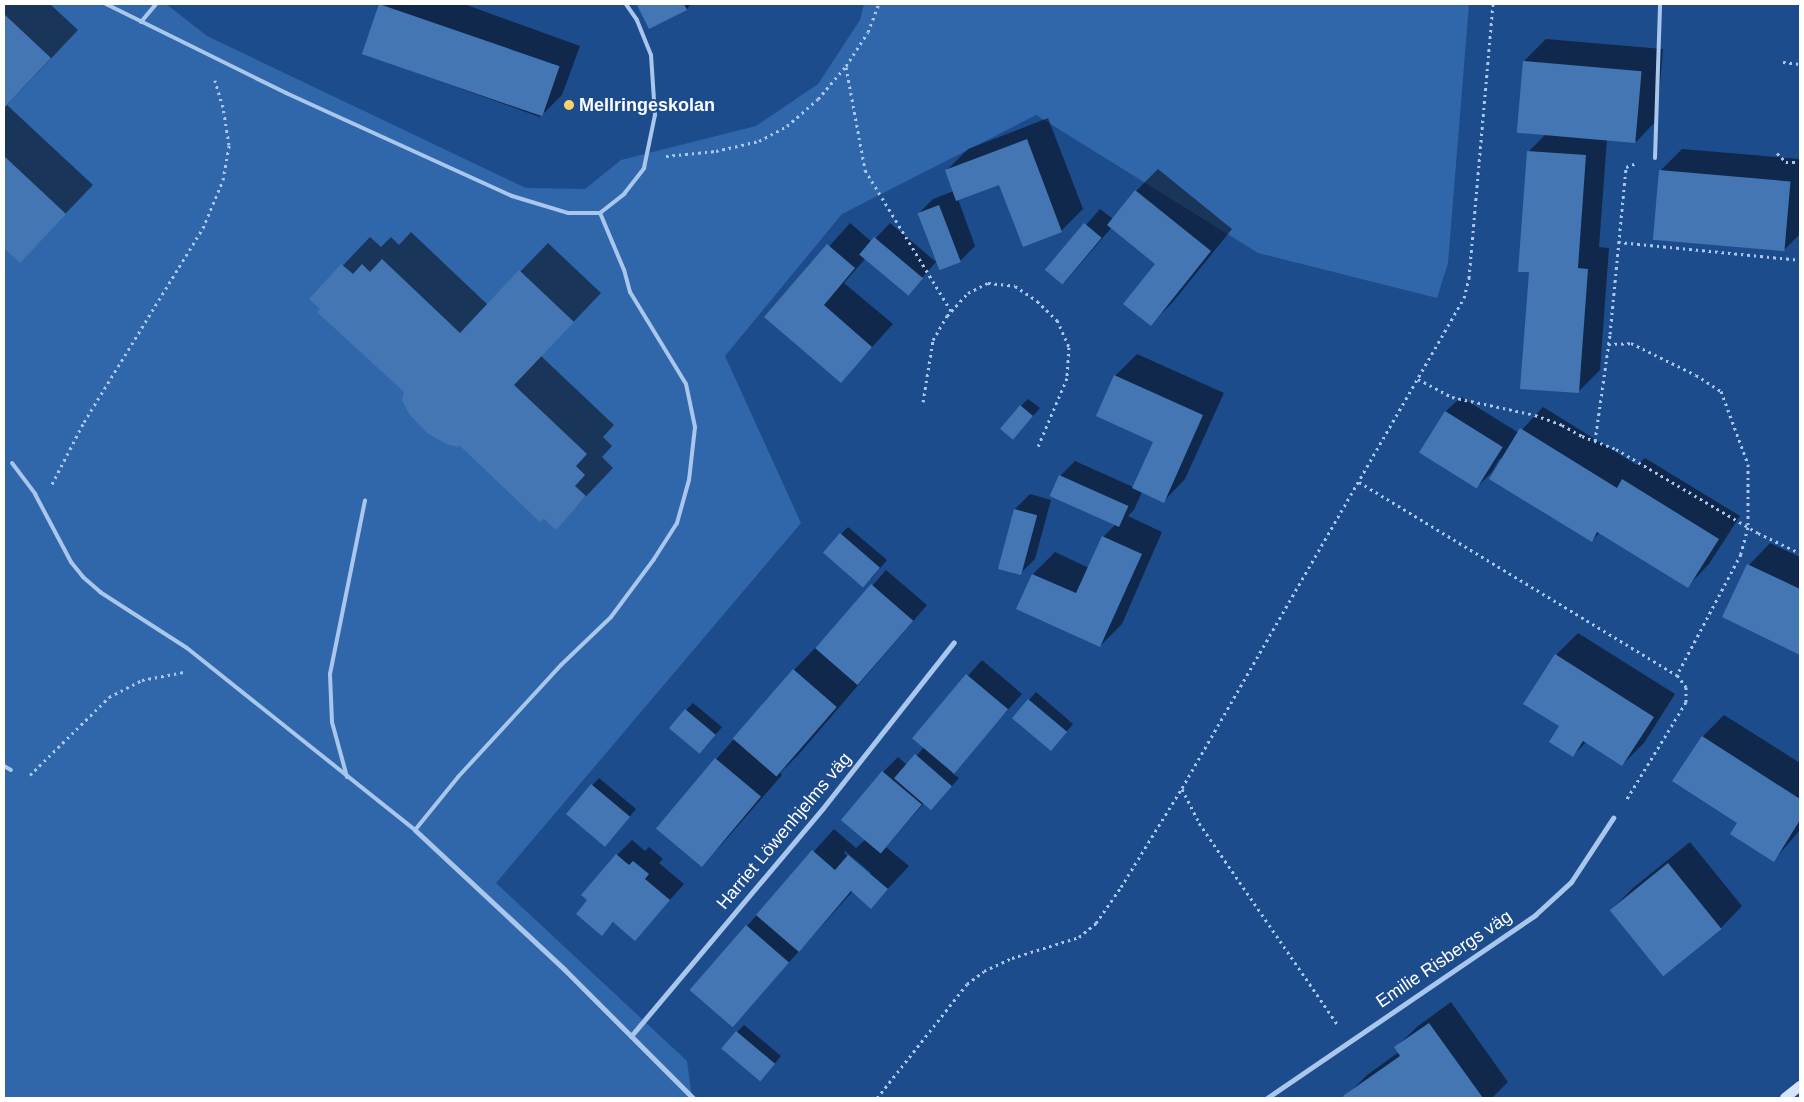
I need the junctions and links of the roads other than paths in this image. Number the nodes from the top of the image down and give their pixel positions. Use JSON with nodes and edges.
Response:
{"nodes":[{"id":1,"x":106,"y":4,"type":"edge"},
{"id":2,"x":156,"y":4,"type":"edge"},
{"id":3,"x":626,"y":4,"type":"edge"},
{"id":4,"x":1660,"y":4,"type":"edge"},
{"id":5,"x":141,"y":22,"type":"junction"},
{"id":6,"x":1655,"y":158,"type":"road end"},
{"id":7,"x":600,"y":213,"type":"junction"},
{"id":8,"x":12,"y":463,"type":"dead end"},
{"id":9,"x":365,"y":500,"type":"dead end"},
{"id":10,"x":954,"y":642,"type":"dead end"},
{"id":11,"x":4,"y":766,"type":"edge"},
{"id":12,"x":11,"y":770,"type":"road end"},
{"id":13,"x":347,"y":777,"type":"junction"},
{"id":14,"x":1613,"y":818,"type":"road end"},
{"id":15,"x":415,"y":830,"type":"junction"},
{"id":16,"x":632,"y":1036,"type":"junction"},
{"id":17,"x":1800,"y":1086,"type":"edge"},
{"id":18,"x":693,"y":1098,"type":"edge"},
{"id":19,"x":1267,"y":1098,"type":"edge"},
{"id":20,"x":1785,"y":1098,"type":"edge"}],
"edges":[{"from":1,"to":5,"type":"lane"},
{"from":2,"to":5,"type":"lane"},
{"from":3,"to":7,"type":"lane"},
{"from":4,"to":6,"type":"lane"},
{"from":5,"to":7,"type":"lane"},
{"from":7,"to":15,"type":"lane"},
{"from":8,"to":13,"type":"lane"},
{"from":9,"to":13,"type":"lane"},
{"from":10,"to":16,"type":"street","name":"Harriet Löwenhjelms väg"},
{"from":11,"to":12,"type":"lane"},
{"from":13,"to":15,"type":"lane"},
{"from":14,"to":19,"type":"street","name":"Emilie Risbergs väg"},
{"from":15,"to":16,"type":"street"},
{"from":16,"to":18,"type":"street"},
{"from":17,"to":20,"type":"street"}]}
